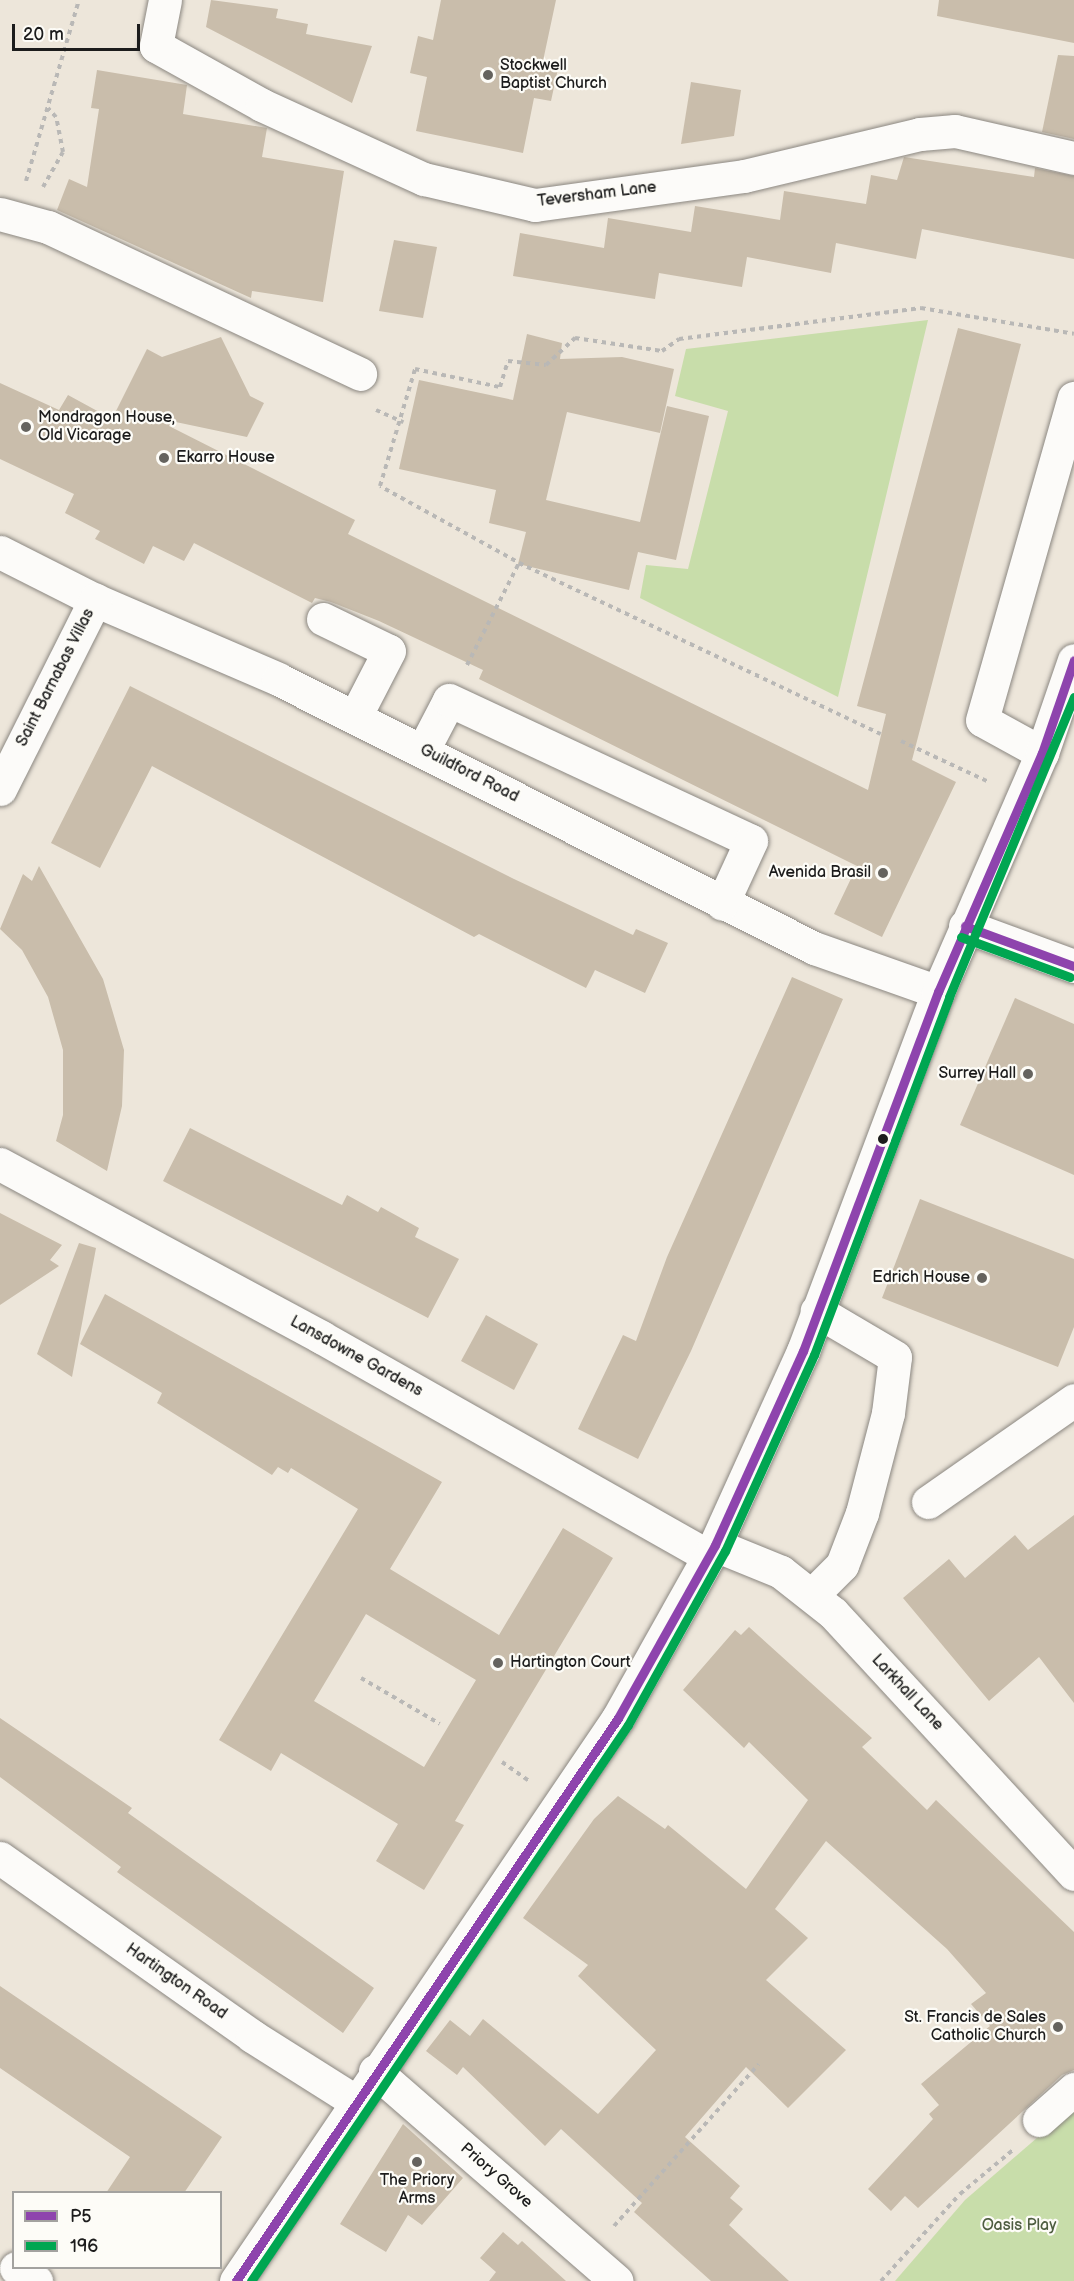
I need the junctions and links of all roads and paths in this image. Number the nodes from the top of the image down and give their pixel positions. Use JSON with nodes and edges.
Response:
{"nodes":[{"id":1,"x":79,"y":0,"type":"edge"},
{"id":2,"x":165,"y":0,"type":"edge"},
{"id":3,"x":48,"y":108,"type":"junction"},
{"id":4,"x":1074,"y":158,"type":"edge"},
{"id":5,"x":11,"y":203,"type":"edge"},
{"id":6,"x":48,"y":227,"type":"junction"},
{"id":7,"x":1074,"y":334,"type":"edge"},
{"id":8,"x":360,"y":374,"type":"dead end"},
{"id":9,"x":1074,"y":398,"type":"edge"},
{"id":10,"x":372,"y":408,"type":"dead end"},
{"id":11,"x":403,"y":423,"type":"junction"},
{"id":12,"x":0,"y":552,"type":"edge"},
{"id":13,"x":523,"y":565,"type":"junction"},
{"id":14,"x":95,"y":600,"type":"junction"},
{"id":15,"x":323,"y":619,"type":"dead end"},
{"id":16,"x":1074,"y":660,"type":"edge"},
{"id":17,"x":449,"y":700,"type":"junction"},
{"id":18,"x":355,"y":717,"type":"junction"},
{"id":19,"x":881,"y":734,"type":"dead end"},
{"id":20,"x":901,"y":741,"type":"dead end"},
{"id":21,"x":423,"y":750,"type":"junction"},
{"id":22,"x":1042,"y":753,"type":"junction"},
{"id":23,"x":0,"y":789,"type":"edge"},
{"id":24,"x":1022,"y":797,"type":"junction"},
{"id":25,"x":722,"y":904,"type":"junction"},
{"id":26,"x":965,"y":926,"type":"junction"},
{"id":27,"x":1074,"y":966,"type":"edge"},
{"id":28,"x":938,"y":992,"type":"junction"},
{"id":29,"x":0,"y":1164,"type":"edge"},
{"id":30,"x":817,"y":1311,"type":"junction"},
{"id":31,"x":1074,"y":1400,"type":"edge"},
{"id":32,"x":928,"y":1502,"type":"dead end"},
{"id":33,"x":711,"y":1550,"type":"junction"},
{"id":34,"x":813,"y":1594,"type":"junction"},
{"id":35,"x":361,"y":1678,"type":"dead end"},
{"id":36,"x":440,"y":1724,"type":"dead end"},
{"id":37,"x":502,"y":1762,"type":"dead end"},
{"id":38,"x":529,"y":1780,"type":"dead end"},
{"id":39,"x":0,"y":1858,"type":"edge"},
{"id":40,"x":1074,"y":1875,"type":"edge"},
{"id":41,"x":759,"y":2064,"type":"dead end"},
{"id":42,"x":375,"y":2071,"type":"junction"},
{"id":43,"x":1074,"y":2089,"type":"edge"},
{"id":44,"x":355,"y":2101,"type":"junction"},
{"id":45,"x":1030,"y":2131,"type":"joint"},
{"id":46,"x":588,"y":2256,"type":"junction"},
{"id":47,"x":18,"y":2269,"type":"edge"},
{"id":48,"x":36,"y":2281,"type":"edge"},
{"id":49,"x":236,"y":2281,"type":"edge"},
{"id":50,"x":617,"y":2281,"type":"edge"},
{"id":51,"x":881,"y":2281,"type":"edge"}],
"edges":[{"from":1,"to":3,"type":"path"},
{"from":2,"to":4,"type":"street","name":"Teversham Lane"},
{"from":3,"to":5,"type":"path"},
{"from":3,"to":6,"type":"path"},
{"from":5,"to":6,"type":"street"},
{"from":6,"to":8,"type":"street"},
{"from":7,"to":11,"type":"path"},
{"from":9,"to":22,"type":"street"},
{"from":10,"to":11,"type":"path"},
{"from":11,"to":13,"type":"path"},
{"from":12,"to":14,"type":"street","name":"Guildford Road"},
{"from":13,"to":17,"type":"path"},
{"from":13,"to":19,"type":"path"},
{"from":14,"to":18,"type":"street","name":"Guildford Road"},
{"from":14,"to":23,"type":"street","name":"Saint Barnabas Villas"},
{"from":15,"to":18,"type":"street"},
{"from":16,"to":22,"type":"street"},
{"from":17,"to":21,"type":"street"},
{"from":17,"to":25,"type":"street"},
{"from":18,"to":21,"type":"street","name":"Guildford Road"},
{"from":20,"to":24,"type":"path"},
{"from":21,"to":25,"type":"street","name":"Guildford Road"},
{"from":22,"to":24,"type":"street"},
{"from":24,"to":26,"type":"street"},
{"from":25,"to":28,"type":"street","name":"Guildford Road"},
{"from":26,"to":27,"type":"street"},
{"from":26,"to":28,"type":"street"},
{"from":28,"to":30,"type":"street"},
{"from":29,"to":33,"type":"street","name":"Lansdowne Gardens"},
{"from":30,"to":33,"type":"street"},
{"from":30,"to":34,"type":"street"},
{"from":31,"to":32,"type":"street"},
{"from":33,"to":34,"type":"street","name":"Larkhall Lane"},
{"from":33,"to":42,"type":"street"},
{"from":34,"to":40,"type":"street","name":"Larkhall Lane"},
{"from":35,"to":36,"type":"path"},
{"from":37,"to":38,"type":"path"},
{"from":39,"to":44,"type":"street","name":"Hartington Road"},
{"from":41,"to":46,"type":"path"},
{"from":42,"to":44,"type":"street"},
{"from":42,"to":46,"type":"street","name":"Priory Grove"},
{"from":43,"to":45,"type":"street"},
{"from":44,"to":49,"type":"street"},
{"from":45,"to":51,"type":"path"},
{"from":46,"to":50,"type":"street","name":"Priory Grove"},
{"from":47,"to":48,"type":"street"}]}
